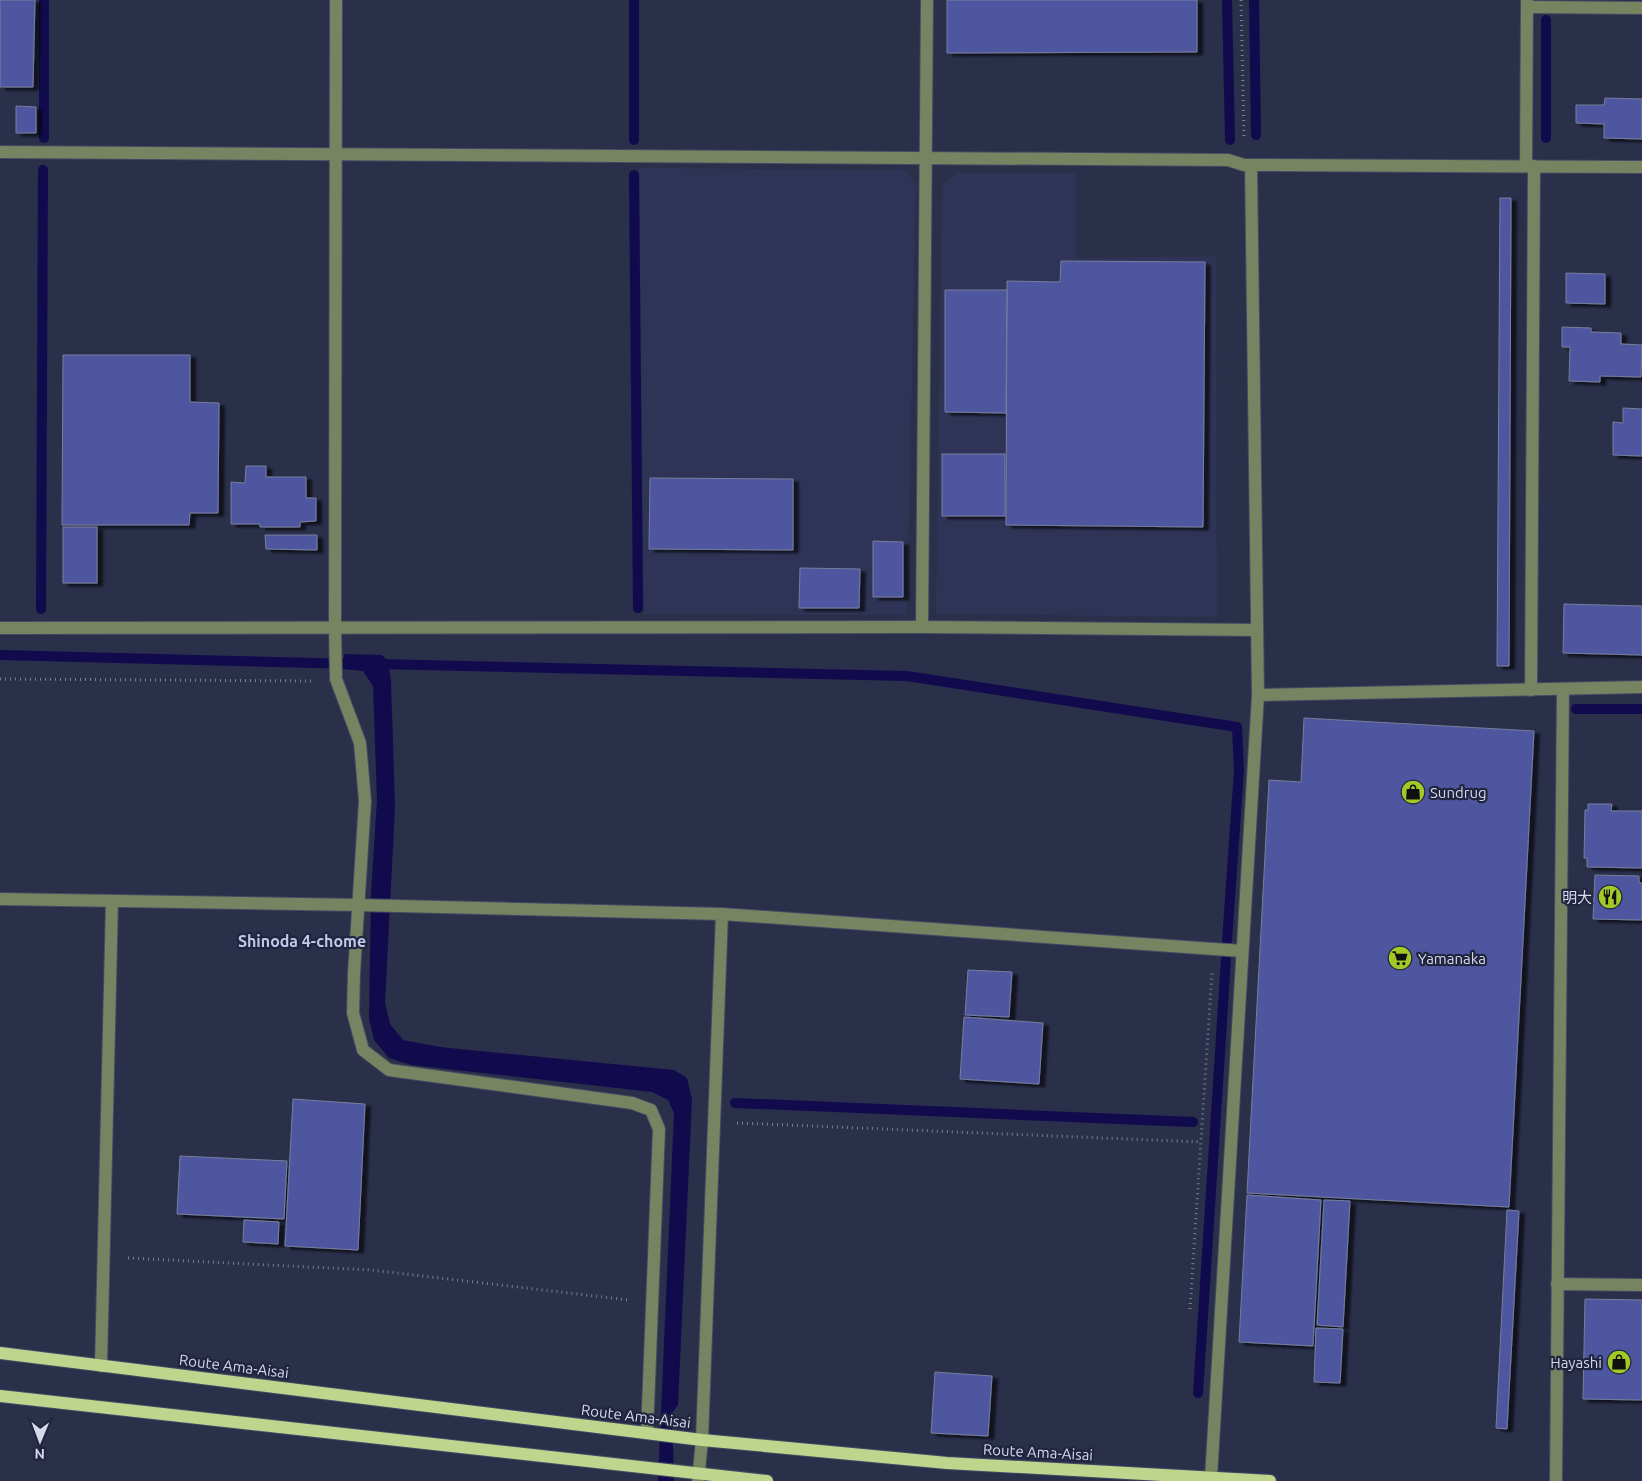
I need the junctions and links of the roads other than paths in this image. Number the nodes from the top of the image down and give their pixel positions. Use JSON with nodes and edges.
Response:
{"nodes":[{"id":1,"x":336,"y":0,"type":"edge"},
{"id":2,"x":927,"y":0,"type":"edge"},
{"id":3,"x":1527,"y":3,"type":"edge"},
{"id":4,"x":1642,"y":8,"type":"edge"},
{"id":5,"x":0,"y":152,"type":"edge"},
{"id":6,"x":336,"y":154,"type":"junction"},
{"id":7,"x":926,"y":158,"type":"junction"},
{"id":8,"x":1248,"y":165,"type":"junction"},
{"id":9,"x":1530,"y":166,"type":"junction"},
{"id":10,"x":1642,"y":167,"type":"edge"},
{"id":11,"x":334,"y":627,"type":"junction"},
{"id":12,"x":922,"y":627,"type":"junction"},
{"id":13,"x":0,"y":628,"type":"edge"},
{"id":14,"x":1257,"y":630,"type":"junction"},
{"id":15,"x":1642,"y":687,"type":"edge"},
{"id":16,"x":1531,"y":690,"type":"junction"},
{"id":17,"x":1563,"y":690,"type":"junction"},
{"id":18,"x":1258,"y":695,"type":"junction"},
{"id":19,"x":0,"y":899,"type":"edge"},
{"id":20,"x":112,"y":901,"type":"junction"},
{"id":21,"x":363,"y":905,"type":"junction"},
{"id":22,"x":722,"y":914,"type":"junction"},
{"id":23,"x":1242,"y":950,"type":"junction"},
{"id":24,"x":1557,"y":1284,"type":"junction"},
{"id":25,"x":1642,"y":1285,"type":"edge"},
{"id":26,"x":0,"y":1353,"type":"edge"},
{"id":27,"x":101,"y":1366,"type":"junction"},
{"id":28,"x":0,"y":1396,"type":"edge"},
{"id":29,"x":651,"y":1434,"type":"junction"},
{"id":30,"x":702,"y":1440,"type":"junction"},
{"id":31,"x":698,"y":1477,"type":"edge"},
{"id":32,"x":1210,"y":1478,"type":"junction"},
{"id":33,"x":767,"y":1481,"type":"edge"},
{"id":34,"x":1270,"y":1481,"type":"edge"},
{"id":35,"x":1556,"y":1481,"type":"edge"}],
"edges":[{"from":1,"to":6,"type":"street"},
{"from":2,"to":7,"type":"street"},
{"from":3,"to":4,"type":"street"},
{"from":3,"to":9,"type":"street"},
{"from":5,"to":6,"type":"street"},
{"from":6,"to":7,"type":"street"},
{"from":6,"to":11,"type":"street"},
{"from":7,"to":8,"type":"street"},
{"from":7,"to":12,"type":"street"},
{"from":8,"to":9,"type":"street"},
{"from":8,"to":14,"type":"street"},
{"from":9,"to":10,"type":"street"},
{"from":9,"to":16,"type":"street"},
{"from":11,"to":12,"type":"street"},
{"from":11,"to":13,"type":"street"},
{"from":11,"to":21,"type":"street"},
{"from":12,"to":14,"type":"street"},
{"from":14,"to":18,"type":"street"},
{"from":15,"to":17,"type":"street"},
{"from":16,"to":17,"type":"street"},
{"from":16,"to":18,"type":"street"},
{"from":17,"to":24,"type":"street"},
{"from":18,"to":23,"type":"street"},
{"from":19,"to":20,"type":"street"},
{"from":20,"to":21,"type":"street"},
{"from":20,"to":27,"type":"street"},
{"from":21,"to":22,"type":"street"},
{"from":21,"to":29,"type":"street"},
{"from":22,"to":23,"type":"street"},
{"from":22,"to":30,"type":"street"},
{"from":23,"to":32,"type":"street"},
{"from":24,"to":25,"type":"street"},
{"from":24,"to":35,"type":"street"},
{"from":26,"to":27,"type":"main road","name":"Route Ama-Aisai"},
{"from":27,"to":29,"type":"main road","name":"Route Ama-Aisai"},
{"from":28,"to":31,"type":"main road"},
{"from":29,"to":30,"type":"main road","name":"Route Ama-Aisai"},
{"from":30,"to":31,"type":"street"},
{"from":30,"to":32,"type":"main road","name":"Route Ama-Aisai"},
{"from":31,"to":33,"type":"main road"},
{"from":32,"to":34,"type":"main road","name":"Route Ama-Aisai"}]}
